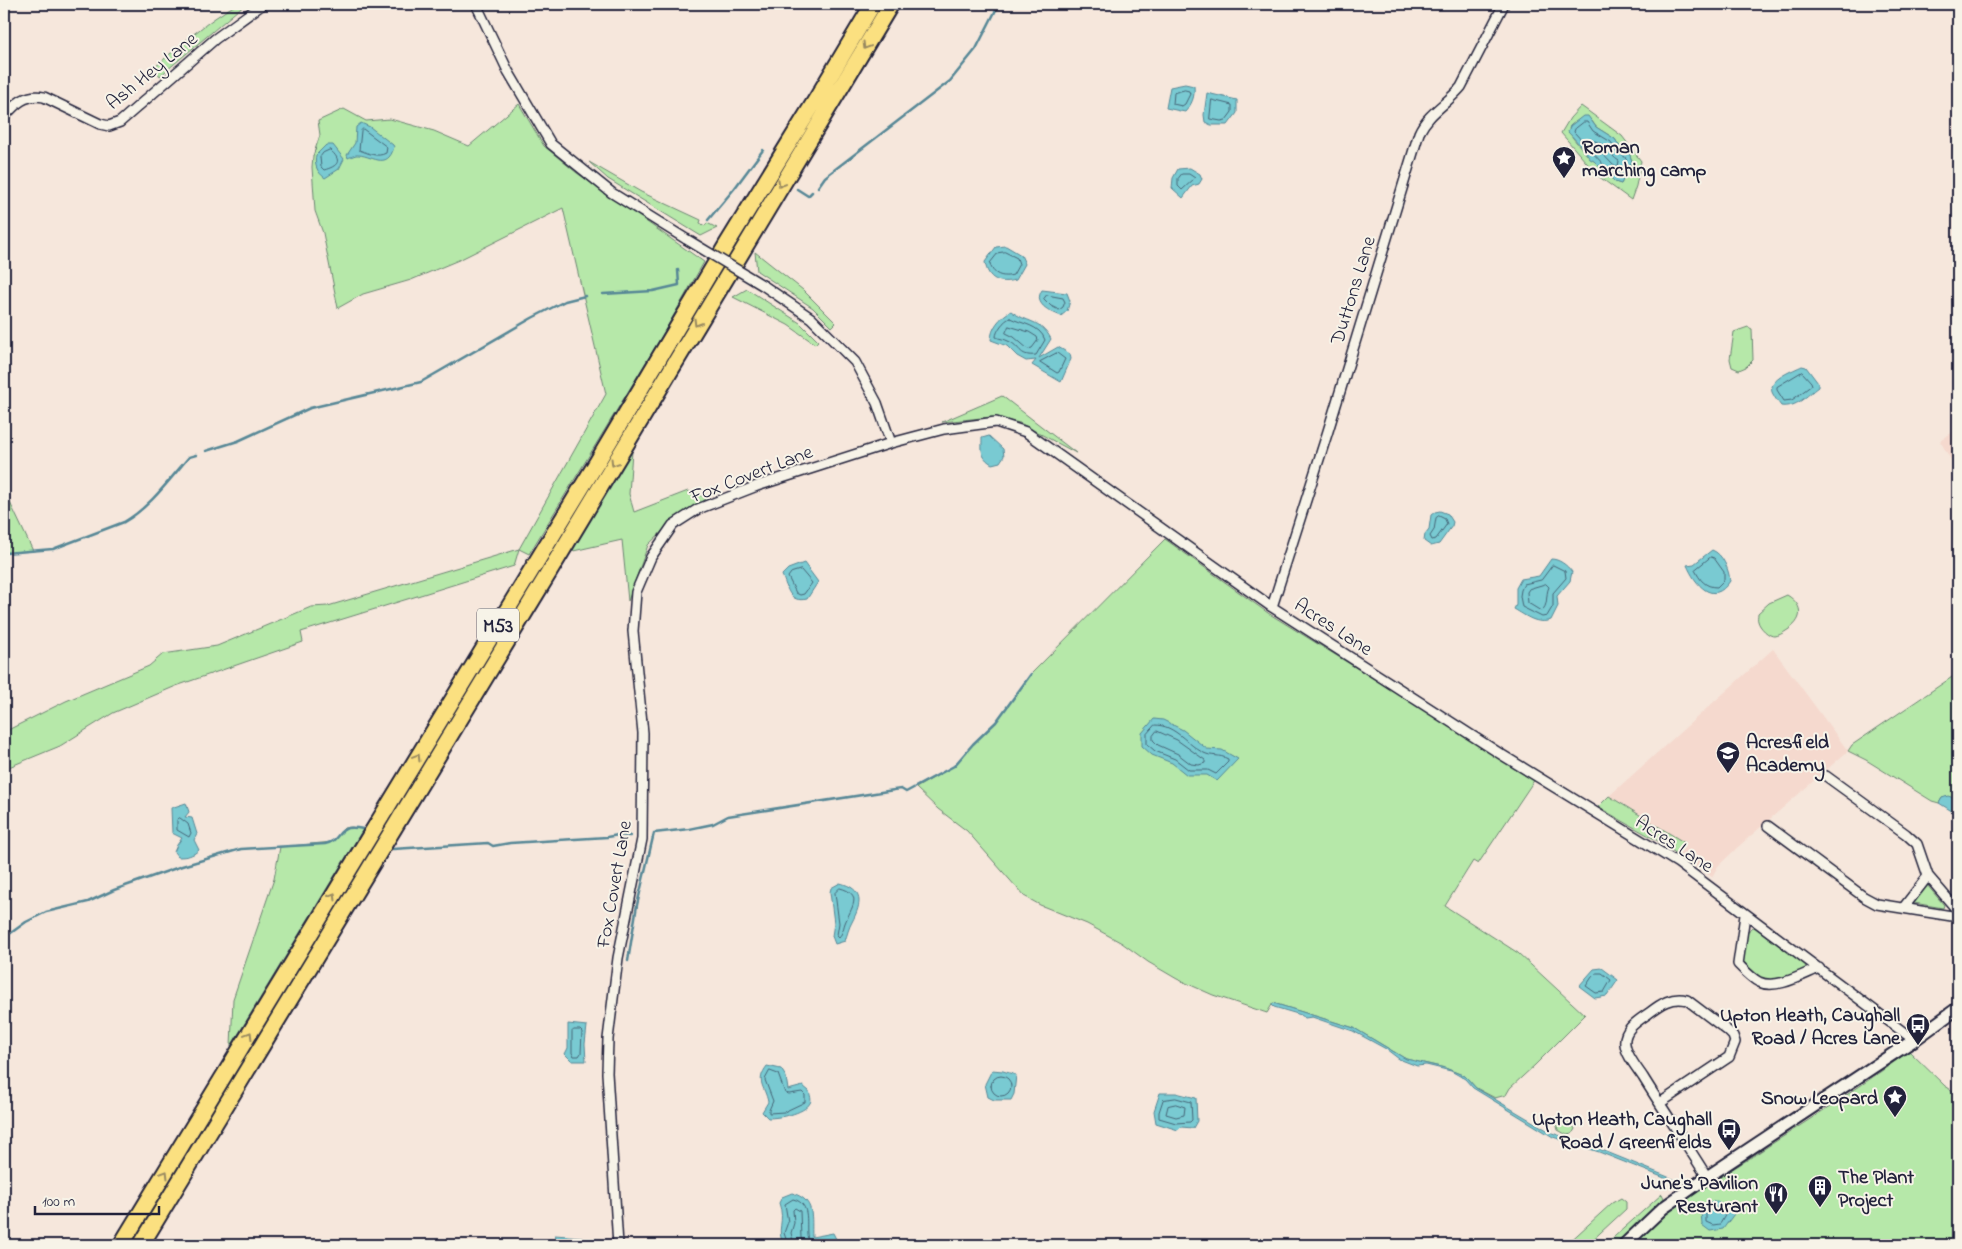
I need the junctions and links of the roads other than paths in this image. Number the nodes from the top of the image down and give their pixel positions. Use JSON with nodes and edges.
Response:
{"nodes":[{"id":1,"x":263,"y":4,"type":"edge"},
{"id":2,"x":476,"y":4,"type":"edge"},
{"id":3,"x":873,"y":4,"type":"edge"},
{"id":4,"x":891,"y":4,"type":"edge"},
{"id":5,"x":1504,"y":4,"type":"edge"},
{"id":6,"x":4,"y":117,"type":"edge"},
{"id":7,"x":891,"y":443,"type":"junction"},
{"id":8,"x":1272,"y":607,"type":"junction"},
{"id":9,"x":1826,"y":776,"type":"dead end"},
{"id":10,"x":1768,"y":826,"type":"dead end"},
{"id":11,"x":1928,"y":876,"type":"junction"},
{"id":12,"x":1904,"y":907,"type":"junction"},
{"id":13,"x":1958,"y":911,"type":"edge"},
{"id":14,"x":1745,"y":915,"type":"junction"},
{"id":15,"x":1958,"y":916,"type":"edge"},
{"id":16,"x":1819,"y":968,"type":"junction"},
{"id":17,"x":1958,"y":1008,"type":"edge"},
{"id":18,"x":1914,"y":1040,"type":"junction"},
{"id":19,"x":1660,"y":1103,"type":"junction"},
{"id":20,"x":1707,"y":1176,"type":"junction"},
{"id":21,"x":121,"y":1245,"type":"edge"},
{"id":22,"x":141,"y":1245,"type":"edge"},
{"id":23,"x":618,"y":1245,"type":"edge"},
{"id":24,"x":1624,"y":1245,"type":"edge"}],
"edges":[{"from":1,"to":6,"type":"street","name":"Ash Hey Lane"},
{"from":2,"to":7,"type":"street","bridge":true},
{"from":21,"to":3,"type":"highway","number":"M53","one_way":true},
{"from":4,"to":22,"type":"highway","number":"M53","one_way":true},
{"from":5,"to":8,"type":"street","name":"Duttons Lane"},
{"from":7,"to":8,"type":"street","name":"Acres Lane"},
{"from":7,"to":23,"type":"street","name":"Fox Covert Lane"},
{"from":8,"to":14,"type":"street","name":"Acres Lane"},
{"from":9,"to":11,"type":"street"},
{"from":10,"to":12,"type":"street"},
{"from":11,"to":12,"type":"street"},
{"from":11,"to":13,"type":"street"},
{"from":12,"to":15,"type":"street"},
{"from":14,"to":16,"type":"street","name":"Acres Lane"},
{"from":14,"to":16,"type":"street"},
{"from":16,"to":18,"type":"street","name":"Acres Lane"},
{"from":17,"to":18,"type":"street"},
{"from":18,"to":20,"type":"street"},
{"from":19,"to":19,"type":"street"},
{"from":19,"to":20,"type":"street"},
{"from":20,"to":24,"type":"street"}]}
